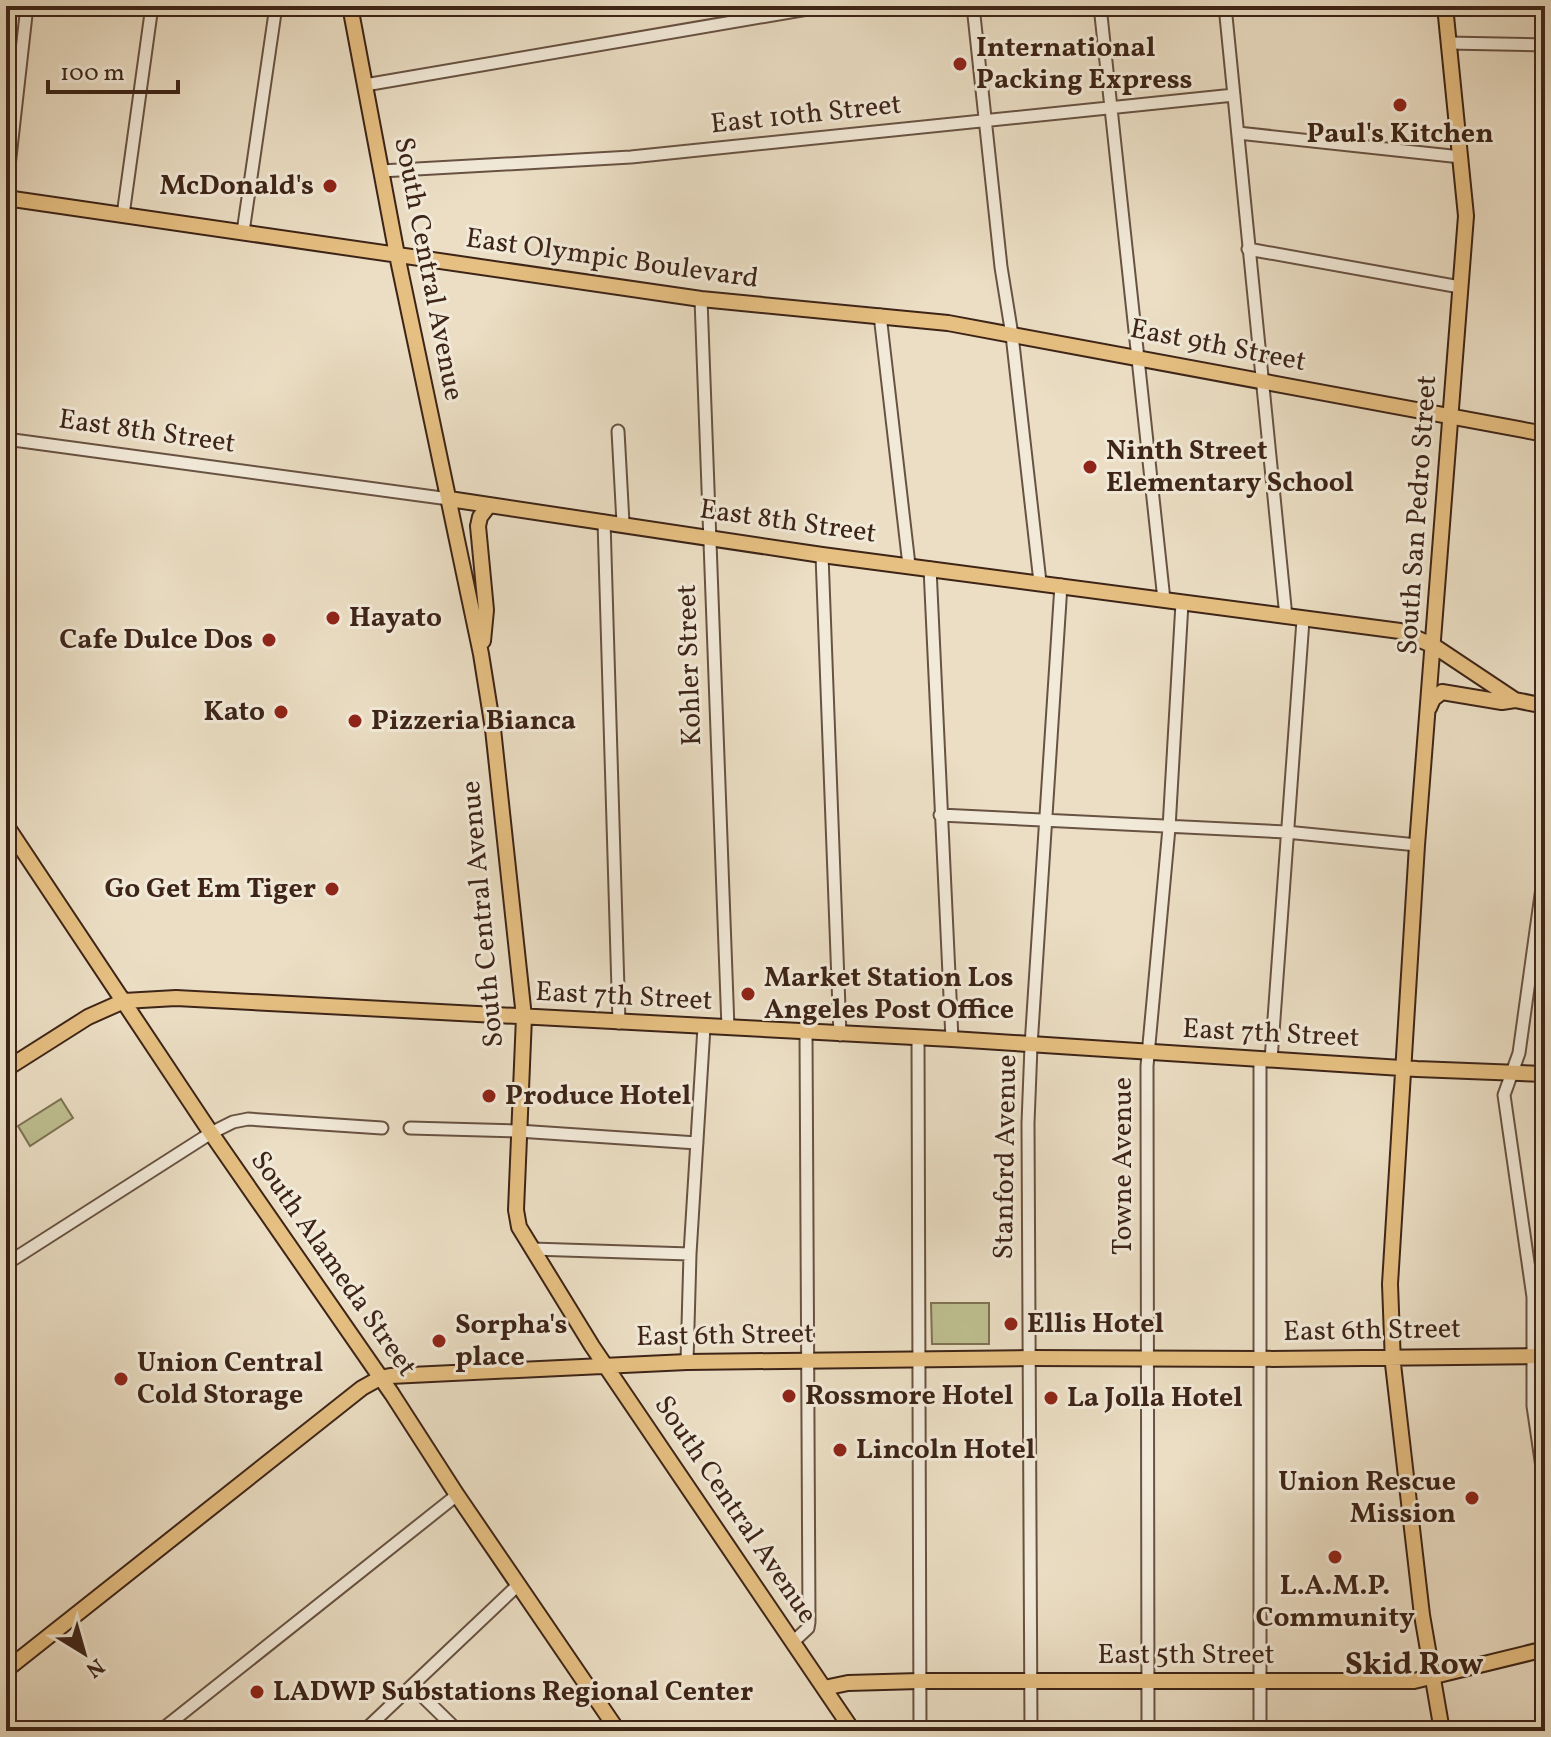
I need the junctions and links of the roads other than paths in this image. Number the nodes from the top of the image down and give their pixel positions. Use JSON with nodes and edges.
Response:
{"nodes":[{"id":1,"x":27,"y":6,"type":"edge"},
{"id":2,"x":152,"y":6,"type":"edge"},
{"id":3,"x":276,"y":6,"type":"edge"},
{"id":4,"x":350,"y":6,"type":"edge"},
{"id":5,"x":825,"y":6,"type":"edge"},
{"id":6,"x":973,"y":6,"type":"edge"},
{"id":7,"x":1100,"y":6,"type":"edge"},
{"id":8,"x":1225,"y":6,"type":"edge"},
{"id":9,"x":1445,"y":6,"type":"edge"},
{"id":10,"x":1448,"y":43,"type":"junction"},
{"id":11,"x":1545,"y":45,"type":"edge"},
{"id":12,"x":6,"y":49,"type":"edge"},
{"id":13,"x":21,"y":51,"type":"junction"},
{"id":14,"x":365,"y":85,"type":"junction"},
{"id":15,"x":1234,"y":95,"type":"junction"},
{"id":16,"x":1112,"y":109,"type":"junction"},
{"id":17,"x":987,"y":122,"type":"junction"},
{"id":18,"x":1238,"y":133,"type":"junction"},
{"id":19,"x":1461,"y":157,"type":"junction"},
{"id":20,"x":381,"y":171,"type":"junction"},
{"id":21,"x":6,"y":196,"type":"edge"},
{"id":22,"x":123,"y":215,"type":"junction"},
{"id":23,"x":243,"y":232,"type":"junction"},
{"id":24,"x":1248,"y":249,"type":"junction"},
{"id":25,"x":397,"y":255,"type":"junction"},
{"id":26,"x":1460,"y":287,"type":"junction"},
{"id":27,"x":701,"y":299,"type":"junction"},
{"id":28,"x":880,"y":315,"type":"junction"},
{"id":29,"x":1012,"y":335,"type":"junction"},
{"id":30,"x":1138,"y":358,"type":"junction"},
{"id":31,"x":1263,"y":382,"type":"junction"},
{"id":32,"x":1451,"y":415,"type":"junction"},
{"id":33,"x":618,"y":431,"type":"dead end"},
{"id":34,"x":1545,"y":434,"type":"edge"},
{"id":35,"x":6,"y":439,"type":"edge"},
{"id":36,"x":449,"y":499,"type":"junction"},
{"id":37,"x":489,"y":505,"type":"junction"},
{"id":38,"x":604,"y":521,"type":"junction"},
{"id":39,"x":623,"y":523,"type":"junction"},
{"id":40,"x":710,"y":537,"type":"junction"},
{"id":41,"x":822,"y":555,"type":"junction"},
{"id":42,"x":909,"y":565,"type":"junction"},
{"id":43,"x":930,"y":568,"type":"junction"},
{"id":44,"x":1040,"y":582,"type":"junction"},
{"id":45,"x":1061,"y":585,"type":"junction"},
{"id":46,"x":1164,"y":600,"type":"junction"},
{"id":47,"x":1182,"y":603,"type":"junction"},
{"id":48,"x":1286,"y":617,"type":"junction"},
{"id":49,"x":1303,"y":620,"type":"junction"},
{"id":50,"x":1434,"y":646,"type":"junction"},
{"id":51,"x":481,"y":654,"type":"junction"},
{"id":52,"x":1515,"y":700,"type":"junction"},
{"id":53,"x":1545,"y":706,"type":"edge"},
{"id":54,"x":1428,"y":708,"type":"junction"},
{"id":55,"x":940,"y":815,"type":"junction"},
{"id":56,"x":1046,"y":820,"type":"junction"},
{"id":57,"x":6,"y":825,"type":"edge"},
{"id":58,"x":1169,"y":828,"type":"junction"},
{"id":59,"x":1286,"y":832,"type":"junction"},
{"id":60,"x":1417,"y":845,"type":"junction"},
{"id":61,"x":1545,"y":866,"type":"edge"},
{"id":62,"x":124,"y":1001,"type":"junction"},
{"id":63,"x":524,"y":1017,"type":"junction"},
{"id":64,"x":619,"y":1023,"type":"junction"},
{"id":65,"x":704,"y":1027,"type":"junction"},
{"id":66,"x":728,"y":1028,"type":"junction"},
{"id":67,"x":806,"y":1033,"type":"junction"},
{"id":68,"x":840,"y":1035,"type":"junction"},
{"id":69,"x":918,"y":1038,"type":"junction"},
{"id":70,"x":952,"y":1039,"type":"junction"},
{"id":71,"x":1031,"y":1046,"type":"junction"},
{"id":72,"x":1149,"y":1052,"type":"junction"},
{"id":73,"x":1265,"y":1060,"type":"junction"},
{"id":74,"x":1403,"y":1067,"type":"junction"},
{"id":75,"x":6,"y":1069,"type":"edge"},
{"id":76,"x":1511,"y":1072,"type":"junction"},
{"id":77,"x":1545,"y":1074,"type":"edge"},
{"id":78,"x":382,"y":1128,"type":"dead end"},
{"id":79,"x":410,"y":1128,"type":"dead end"},
{"id":80,"x":518,"y":1131,"type":"junction"},
{"id":81,"x":211,"y":1133,"type":"junction"},
{"id":82,"x":697,"y":1143,"type":"junction"},
{"id":83,"x":532,"y":1249,"type":"junction"},
{"id":84,"x":690,"y":1254,"type":"junction"},
{"id":85,"x":6,"y":1264,"type":"edge"},
{"id":86,"x":1393,"y":1356,"type":"junction"},
{"id":87,"x":1539,"y":1356,"type":"edge"},
{"id":88,"x":1031,"y":1358,"type":"junction"},
{"id":89,"x":1148,"y":1359,"type":"junction"},
{"id":90,"x":1260,"y":1359,"type":"junction"},
{"id":91,"x":917,"y":1360,"type":"junction"},
{"id":92,"x":806,"y":1361,"type":"junction"},
{"id":93,"x":687,"y":1362,"type":"junction"},
{"id":94,"x":605,"y":1365,"type":"junction"},
{"id":95,"x":380,"y":1378,"type":"junction"},
{"id":96,"x":1545,"y":1488,"type":"edge"},
{"id":97,"x":457,"y":1495,"type":"junction"},
{"id":98,"x":518,"y":1585,"type":"junction"},
{"id":99,"x":793,"y":1642,"type":"junction"},
{"id":100,"x":1545,"y":1649,"type":"edge"},
{"id":101,"x":7,"y":1667,"type":"edge"},
{"id":102,"x":1432,"y":1678,"type":"junction"},
{"id":103,"x":919,"y":1681,"type":"junction"},
{"id":104,"x":1030,"y":1681,"type":"junction"},
{"id":105,"x":1148,"y":1681,"type":"junction"},
{"id":106,"x":1260,"y":1681,"type":"junction"},
{"id":107,"x":413,"y":1687,"type":"junction"},
{"id":108,"x":824,"y":1688,"type":"junction"},
{"id":109,"x":160,"y":1731,"type":"edge"},
{"id":110,"x":364,"y":1731,"type":"edge"},
{"id":111,"x":458,"y":1731,"type":"edge"},
{"id":112,"x":618,"y":1731,"type":"edge"},
{"id":113,"x":853,"y":1731,"type":"edge"},
{"id":114,"x":920,"y":1731,"type":"edge"},
{"id":115,"x":1031,"y":1731,"type":"edge"},
{"id":116,"x":1148,"y":1731,"type":"edge"},
{"id":117,"x":1260,"y":1731,"type":"edge"},
{"id":118,"x":1442,"y":1731,"type":"edge"}],
"edges":[{"from":1,"to":13,"type":"street"},
{"from":2,"to":22,"type":"street"},
{"from":3,"to":23,"type":"street"},
{"from":4,"to":14,"type":"main road","name":"South Central Avenue"},
{"from":5,"to":14,"type":"street"},
{"from":6,"to":17,"type":"street"},
{"from":7,"to":16,"type":"street"},
{"from":8,"to":15,"type":"street"},
{"from":9,"to":10,"type":"main road","name":"South San Pedro Street"},
{"from":10,"to":11,"type":"street"},
{"from":10,"to":19,"type":"main road","name":"South San Pedro Street"},
{"from":12,"to":13,"type":"street"},
{"from":13,"to":21,"type":"street"},
{"from":14,"to":20,"type":"main road","name":"South Central Avenue"},
{"from":15,"to":16,"type":"street","name":"East 10th Street"},
{"from":15,"to":18,"type":"street"},
{"from":16,"to":17,"type":"street","name":"East 10th Street"},
{"from":16,"to":30,"type":"street"},
{"from":17,"to":20,"type":"street","name":"East 10th Street"},
{"from":17,"to":29,"type":"street"},
{"from":18,"to":19,"type":"street"},
{"from":18,"to":24,"type":"street"},
{"from":19,"to":26,"type":"main road","name":"South San Pedro Street"},
{"from":20,"to":25,"type":"main road","name":"South Central Avenue"},
{"from":21,"to":22,"type":"main road","name":"East Olympic Boulevard"},
{"from":22,"to":23,"type":"main road","name":"East Olympic Boulevard"},
{"from":23,"to":25,"type":"main road","name":"East Olympic Boulevard"},
{"from":24,"to":26,"type":"street"},
{"from":24,"to":31,"type":"street"},
{"from":25,"to":27,"type":"main road","name":"East Olympic Boulevard"},
{"from":25,"to":36,"type":"main road","name":"South Central Avenue"},
{"from":26,"to":32,"type":"main road","name":"South San Pedro Street"},
{"from":27,"to":28,"type":"main road","name":"East Olympic Boulevard"},
{"from":27,"to":40,"type":"street","name":"Kohler Street"},
{"from":28,"to":29,"type":"main road","name":"East 9th Street"},
{"from":28,"to":42,"type":"street"},
{"from":29,"to":30,"type":"main road","name":"East 9th Street"},
{"from":29,"to":44,"type":"street"},
{"from":30,"to":31,"type":"main road","name":"East 9th Street"},
{"from":30,"to":46,"type":"street"},
{"from":31,"to":32,"type":"main road","name":"East 9th Street"},
{"from":31,"to":48,"type":"street"},
{"from":32,"to":34,"type":"main road","name":"East 9th Street"},
{"from":32,"to":50,"type":"main road","name":"South San Pedro Street"},
{"from":33,"to":39,"type":"street"},
{"from":35,"to":36,"type":"street","name":"East 8th Street"},
{"from":36,"to":37,"type":"main road","name":"East 8th Street"},
{"from":36,"to":51,"type":"main road","name":"South Central Avenue"},
{"from":37,"to":38,"type":"main road","name":"East 8th Street"},
{"from":37,"to":51,"type":"main road"},
{"from":38,"to":39,"type":"main road","name":"East 8th Street"},
{"from":38,"to":64,"type":"street"},
{"from":39,"to":40,"type":"main road","name":"East 8th Street"},
{"from":40,"to":41,"type":"main road","name":"East 8th Street"},
{"from":40,"to":66,"type":"street","name":"Kohler Street"},
{"from":41,"to":42,"type":"main road","name":"East 8th Street"},
{"from":41,"to":68,"type":"street"},
{"from":42,"to":43,"type":"main road","name":"East 8th Street"},
{"from":43,"to":44,"type":"main road","name":"East 8th Street"},
{"from":43,"to":55,"type":"street"},
{"from":44,"to":45,"type":"main road","name":"East 8th Street"},
{"from":45,"to":46,"type":"main road","name":"East 8th Street"},
{"from":45,"to":56,"type":"street","name":"Stanford Avenue"},
{"from":46,"to":47,"type":"main road","name":"East 8th Street"},
{"from":47,"to":48,"type":"main road","name":"East 8th Street"},
{"from":47,"to":58,"type":"street","name":"Towne Avenue"},
{"from":48,"to":49,"type":"main road","name":"East 8th Street"},
{"from":49,"to":50,"type":"main road","name":"East 8th Street"},
{"from":49,"to":59,"type":"street"},
{"from":50,"to":52,"type":"main road","name":"East 8th Street"},
{"from":50,"to":54,"type":"main road","name":"South San Pedro Street"},
{"from":51,"to":63,"type":"main road","name":"South Central Avenue"},
{"from":52,"to":53,"type":"main road","name":"East 8th Street"},
{"from":52,"to":54,"type":"main road"},
{"from":54,"to":60,"type":"main road","name":"South San Pedro Street"},
{"from":55,"to":56,"type":"street"},
{"from":55,"to":70,"type":"street"},
{"from":56,"to":58,"type":"street"},
{"from":56,"to":71,"type":"street","name":"Stanford Avenue"},
{"from":57,"to":62,"type":"main road","name":"South Alameda Street"},
{"from":58,"to":59,"type":"street"},
{"from":58,"to":72,"type":"street","name":"Towne Avenue"},
{"from":59,"to":60,"type":"street"},
{"from":59,"to":73,"type":"street"},
{"from":60,"to":74,"type":"main road","name":"South San Pedro Street"},
{"from":61,"to":76,"type":"street"},
{"from":62,"to":63,"type":"main road","name":"East 7th Street"},
{"from":62,"to":75,"type":"main road","name":"East 7th Street"},
{"from":62,"to":81,"type":"main road","name":"South Alameda Street"},
{"from":63,"to":64,"type":"main road","name":"East 7th Street"},
{"from":63,"to":80,"type":"main road","name":"South Central Avenue"},
{"from":64,"to":65,"type":"main road","name":"East 7th Street"},
{"from":65,"to":66,"type":"main road","name":"East 7th Street"},
{"from":65,"to":82,"type":"street"},
{"from":66,"to":67,"type":"main road","name":"East 7th Street"},
{"from":67,"to":68,"type":"main road","name":"East 7th Street"},
{"from":67,"to":92,"type":"street"},
{"from":68,"to":69,"type":"main road","name":"East 7th Street"},
{"from":69,"to":70,"type":"main road","name":"East 7th Street"},
{"from":69,"to":91,"type":"street"},
{"from":70,"to":71,"type":"main road","name":"East 7th Street"},
{"from":71,"to":72,"type":"main road","name":"East 7th Street"},
{"from":71,"to":88,"type":"street","name":"Stanford Avenue"},
{"from":72,"to":73,"type":"main road","name":"East 7th Street"},
{"from":72,"to":89,"type":"street","name":"Towne Avenue"},
{"from":73,"to":74,"type":"main road","name":"East 7th Street"},
{"from":73,"to":90,"type":"street"},
{"from":74,"to":76,"type":"main road","name":"East 7th Street"},
{"from":74,"to":86,"type":"main road"},
{"from":76,"to":77,"type":"main road","name":"East 7th Street"},
{"from":76,"to":87,"type":"street"},
{"from":78,"to":81,"type":"street"},
{"from":79,"to":80,"type":"street"},
{"from":80,"to":82,"type":"street"},
{"from":80,"to":83,"type":"main road","name":"South Central Avenue"},
{"from":81,"to":85,"type":"street"},
{"from":81,"to":95,"type":"main road","name":"South Alameda Street"},
{"from":82,"to":84,"type":"street"},
{"from":83,"to":84,"type":"street"},
{"from":83,"to":94,"type":"main road","name":"South Central Avenue"},
{"from":84,"to":93,"type":"street"},
{"from":86,"to":87,"type":"main road","name":"East 6th Street"},
{"from":86,"to":90,"type":"main road","name":"East 6th Street"},
{"from":86,"to":102,"type":"main road"},
{"from":87,"to":96,"type":"street"},
{"from":88,"to":89,"type":"main road","name":"East 6th Street"},
{"from":88,"to":91,"type":"main road","name":"East 6th Street"},
{"from":88,"to":104,"type":"street","name":"Stanford Avenue"},
{"from":89,"to":90,"type":"main road","name":"East 6th Street"},
{"from":89,"to":105,"type":"street","name":"Towne Avenue"},
{"from":90,"to":106,"type":"street"},
{"from":91,"to":92,"type":"main road","name":"East 6th Street"},
{"from":91,"to":103,"type":"street"},
{"from":92,"to":93,"type":"main road","name":"East 6th Street"},
{"from":92,"to":99,"type":"street"},
{"from":93,"to":94,"type":"main road","name":"East 6th Street"},
{"from":94,"to":95,"type":"main road","name":"East 6th Street"},
{"from":94,"to":99,"type":"main road","name":"South Central Avenue"},
{"from":95,"to":97,"type":"main road","name":"South Alameda Street"},
{"from":95,"to":101,"type":"main road","name":"East 6th Street"},
{"from":97,"to":98,"type":"main road","name":"South Alameda Street"},
{"from":97,"to":109,"type":"street"},
{"from":98,"to":107,"type":"street"},
{"from":98,"to":112,"type":"main road","name":"South Alameda Street"},
{"from":99,"to":108,"type":"main road","name":"South Central Avenue"},
{"from":100,"to":102,"type":"main road","name":"East 5th Street"},
{"from":102,"to":106,"type":"main road","name":"East 5th Street"},
{"from":102,"to":118,"type":"main road"},
{"from":103,"to":104,"type":"main road","name":"East 5th Street"},
{"from":103,"to":108,"type":"main road","name":"East 5th Street"},
{"from":103,"to":114,"type":"street"},
{"from":104,"to":105,"type":"main road","name":"East 5th Street"},
{"from":104,"to":115,"type":"street","name":"Stanford Avenue"},
{"from":105,"to":106,"type":"main road","name":"East 5th Street"},
{"from":105,"to":116,"type":"street","name":"Towne Avenue"},
{"from":106,"to":117,"type":"street"},
{"from":107,"to":110,"type":"street"},
{"from":107,"to":111,"type":"street"},
{"from":108,"to":113,"type":"main road","name":"South Central Avenue"}]}
